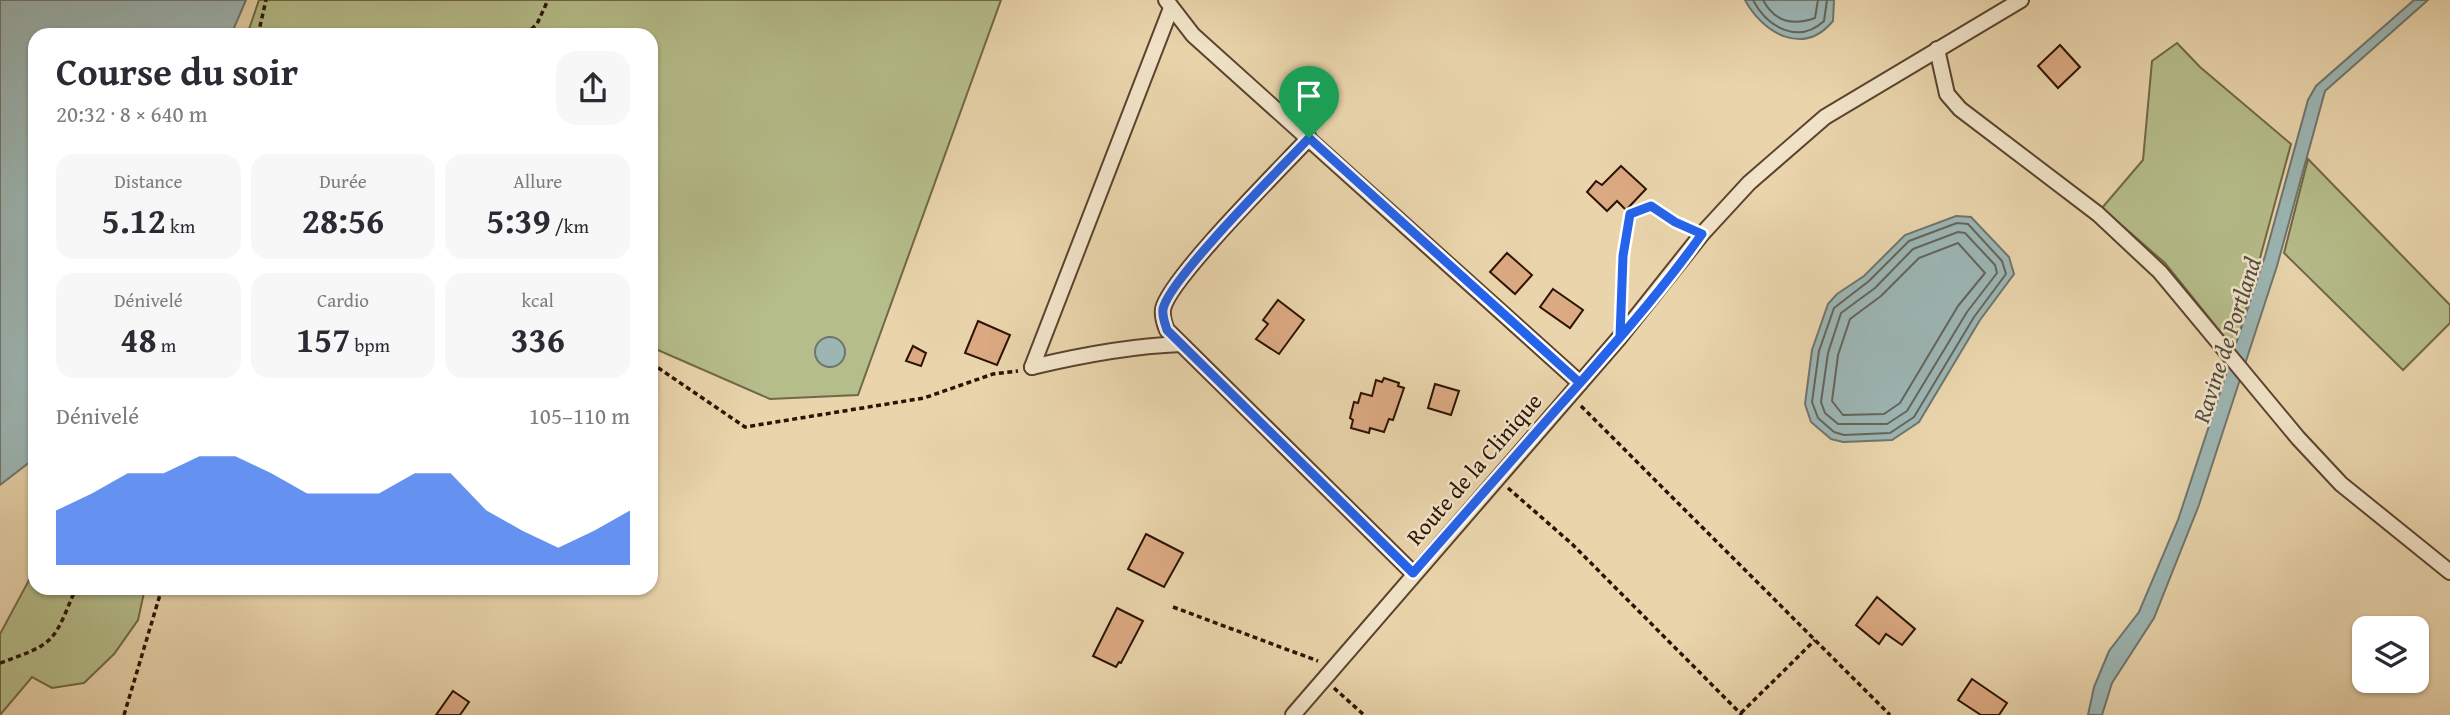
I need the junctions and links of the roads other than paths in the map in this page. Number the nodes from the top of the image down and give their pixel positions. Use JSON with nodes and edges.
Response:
{"nodes":[{"id":1,"x":2021,"y":0,"type":"edge"},
{"id":2,"x":1168,"y":4,"type":"edge"},
{"id":3,"x":1937,"y":49,"type":"junction"},
{"id":4,"x":1309,"y":138,"type":"junction"},
{"id":5,"x":1181,"y":344,"type":"junction"},
{"id":6,"x":1580,"y":383,"type":"junction"},
{"id":7,"x":2450,"y":572,"type":"edge"},
{"id":8,"x":1413,"y":573,"type":"junction"},
{"id":9,"x":1293,"y":715,"type":"edge"}],
"edges":[{"from":1,"to":3,"type":"street","name":"Route de la Clinique"},
{"from":2,"to":4,"type":"street"},
{"from":2,"to":5,"type":"street"},
{"from":3,"to":6,"type":"street","name":"Route de la Clinique"},
{"from":3,"to":7,"type":"street"},
{"from":4,"to":5,"type":"street"},
{"from":4,"to":6,"type":"street"},
{"from":5,"to":8,"type":"street"},
{"from":6,"to":8,"type":"street","name":"Route de la Clinique"},
{"from":8,"to":9,"type":"street","name":"Route de la Clinique"}]}
